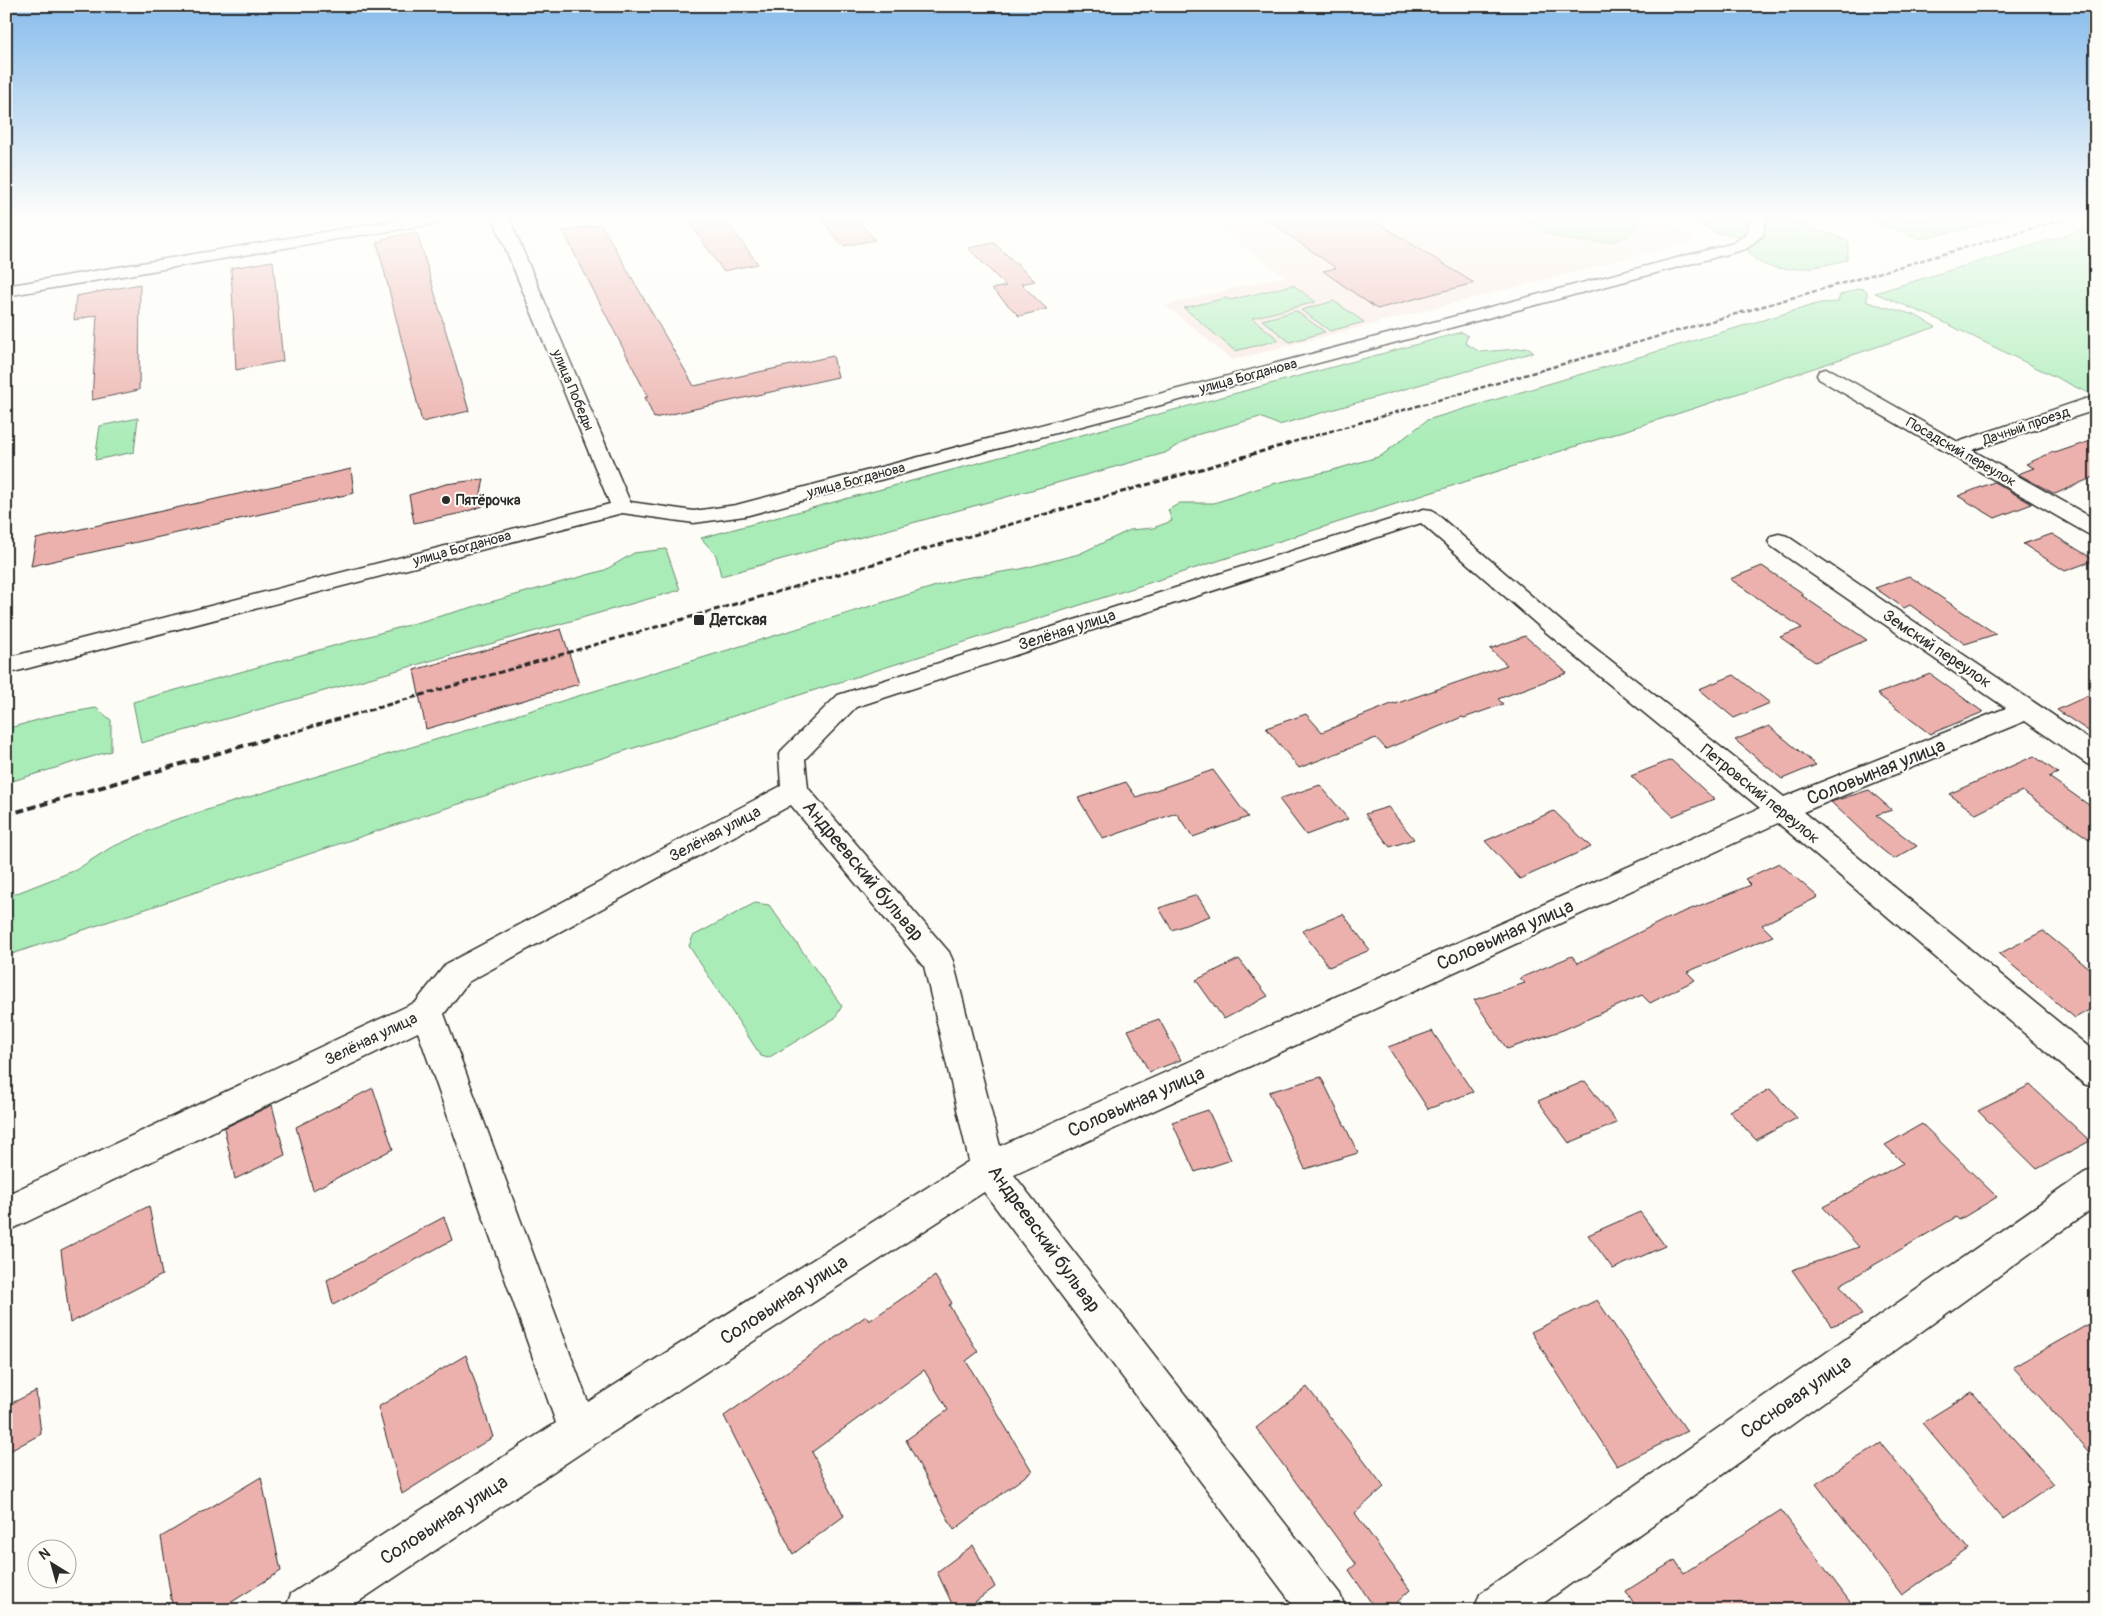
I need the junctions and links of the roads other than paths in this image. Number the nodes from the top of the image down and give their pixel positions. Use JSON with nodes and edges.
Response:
{"nodes":[{"id":1,"x":533,"y":293,"type":"edge"},
{"id":2,"x":1561,"y":293,"type":"edge"},
{"id":3,"x":1826,"y":375,"type":"dead end"},
{"id":4,"x":2096,"y":404,"type":"edge"},
{"id":5,"x":1956,"y":449,"type":"junction"},
{"id":6,"x":622,"y":506,"type":"junction"},
{"id":7,"x":1424,"y":515,"type":"joint"},
{"id":8,"x":2096,"y":529,"type":"edge"},
{"id":9,"x":1779,"y":541,"type":"dead end"},
{"id":10,"x":6,"y":666,"type":"edge"},
{"id":11,"x":2027,"y":710,"type":"junction"},
{"id":12,"x":2096,"y":757,"type":"edge"},
{"id":13,"x":795,"y":791,"type":"junction"},
{"id":14,"x":1781,"y":810,"type":"junction"},
{"id":15,"x":427,"y":1012,"type":"junction"},
{"id":16,"x":2096,"y":1073,"type":"edge"},
{"id":17,"x":988,"y":1169,"type":"junction"},
{"id":18,"x":2096,"y":1184,"type":"edge"},
{"id":19,"x":6,"y":1214,"type":"edge"},
{"id":20,"x":579,"y":1430,"type":"junction"},
{"id":21,"x":307,"y":1610,"type":"edge"},
{"id":22,"x":1324,"y":1610,"type":"edge"},
{"id":23,"x":1496,"y":1610,"type":"edge"}],
"edges":[{"from":1,"to":6,"type":"street","name":"улица Победы"},
{"from":2,"to":6,"type":"street","name":"улица Богданова"},
{"from":3,"to":5,"type":"street","name":"Посадский переулок"},
{"from":4,"to":5,"type":"street","name":"Дачный проезд"},
{"from":5,"to":8,"type":"street","name":"Посадский переулок"},
{"from":6,"to":10,"type":"street","name":"улица Богданова"},
{"from":7,"to":13,"type":"street","name":"Зелёная улица"},
{"from":7,"to":14,"type":"street","name":"Петровский переулок"},
{"from":9,"to":11,"type":"street","name":"Земский переулок"},
{"from":11,"to":12,"type":"street","name":"Земский переулок"},
{"from":11,"to":14,"type":"street","name":"Соловьиная улица"},
{"from":13,"to":15,"type":"street","name":"Зелёная улица"},
{"from":13,"to":17,"type":"street","name":"Андреевский бульвар"},
{"from":14,"to":16,"type":"street","name":"Петровский переулок"},
{"from":14,"to":17,"type":"street","name":"Соловьиная улица"},
{"from":15,"to":19,"type":"street","name":"Зелёная улица"},
{"from":15,"to":20,"type":"street"},
{"from":17,"to":20,"type":"street","name":"Соловьиная улица"},
{"from":17,"to":22,"type":"street","name":"Андреевский бульвар"},
{"from":18,"to":23,"type":"street","name":"Сосновая улица"},
{"from":20,"to":21,"type":"street","name":"Соловьиная улица"}]}
